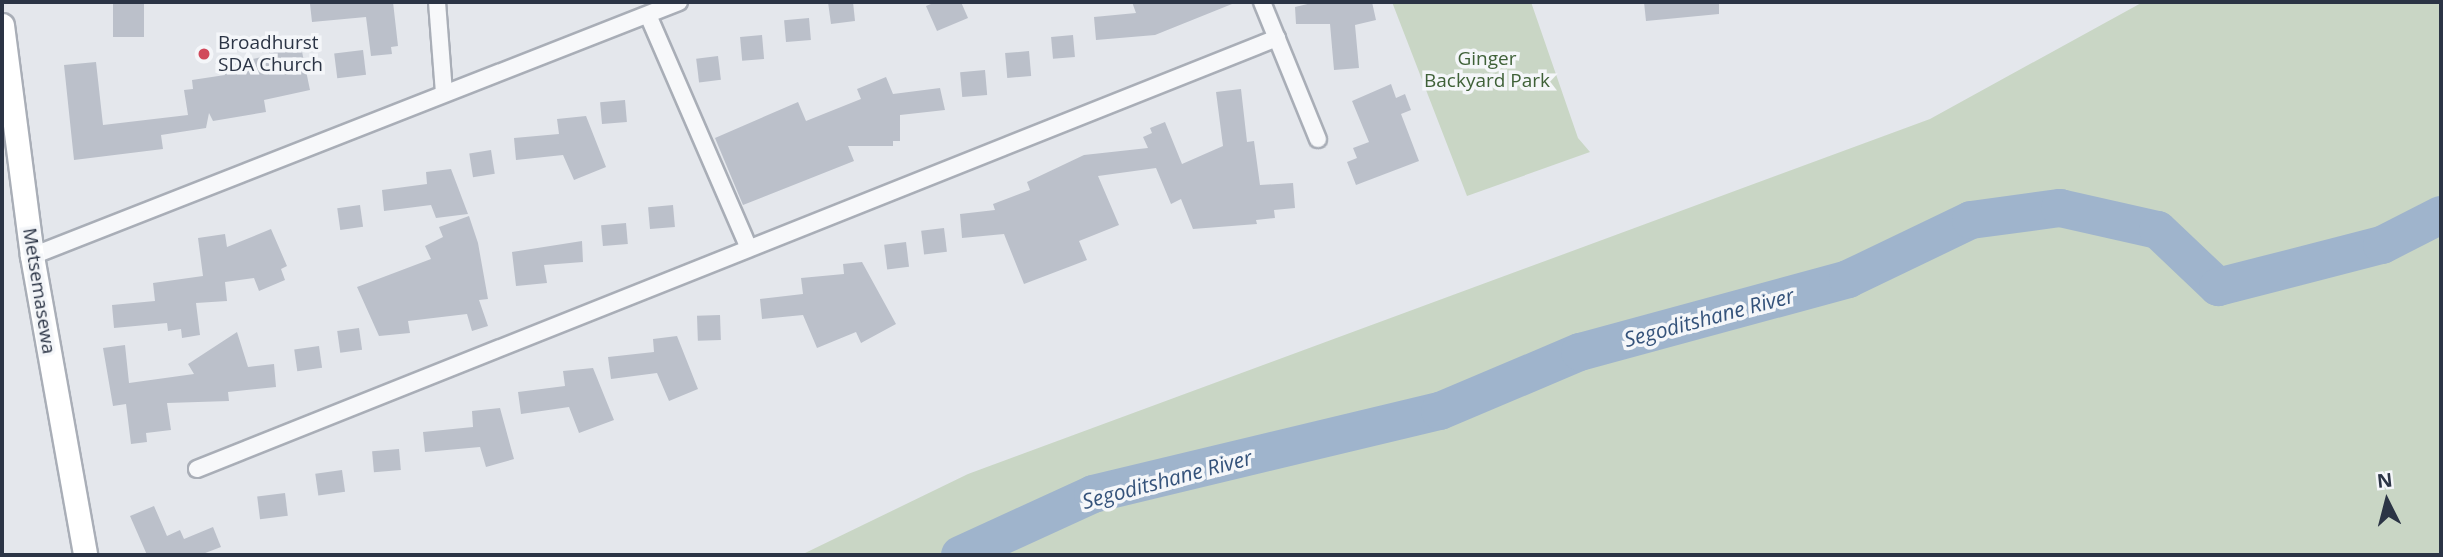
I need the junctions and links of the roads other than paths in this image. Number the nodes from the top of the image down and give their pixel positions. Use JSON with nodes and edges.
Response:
{"nodes":[{"id":1,"x":437,"y":2,"type":"edge"},
{"id":2,"x":679,"y":2,"type":"edge"},
{"id":3,"x":1262,"y":2,"type":"edge"},
{"id":4,"x":648,"y":15,"type":"junction"},
{"id":5,"x":2,"y":25,"type":"edge"},
{"id":6,"x":1276,"y":38,"type":"junction"},
{"id":7,"x":444,"y":92,"type":"junction"},
{"id":8,"x":1318,"y":139,"type":"dead end"},
{"id":9,"x":749,"y":248,"type":"junction"},
{"id":10,"x":32,"y":256,"type":"junction"},
{"id":11,"x":197,"y":469,"type":"dead end"},
{"id":12,"x":85,"y":555,"type":"edge"}],
"edges":[{"from":1,"to":7,"type":"street"},
{"from":2,"to":4,"type":"street"},
{"from":3,"to":6,"type":"street"},
{"from":4,"to":7,"type":"street"},
{"from":4,"to":9,"type":"street"},
{"from":5,"to":10,"type":"street","name":"Metsemasewa"},
{"from":6,"to":8,"type":"street"},
{"from":6,"to":9,"type":"street"},
{"from":7,"to":10,"type":"street"},
{"from":9,"to":11,"type":"street"},
{"from":10,"to":12,"type":"street","name":"Metsemasewa"}]}
